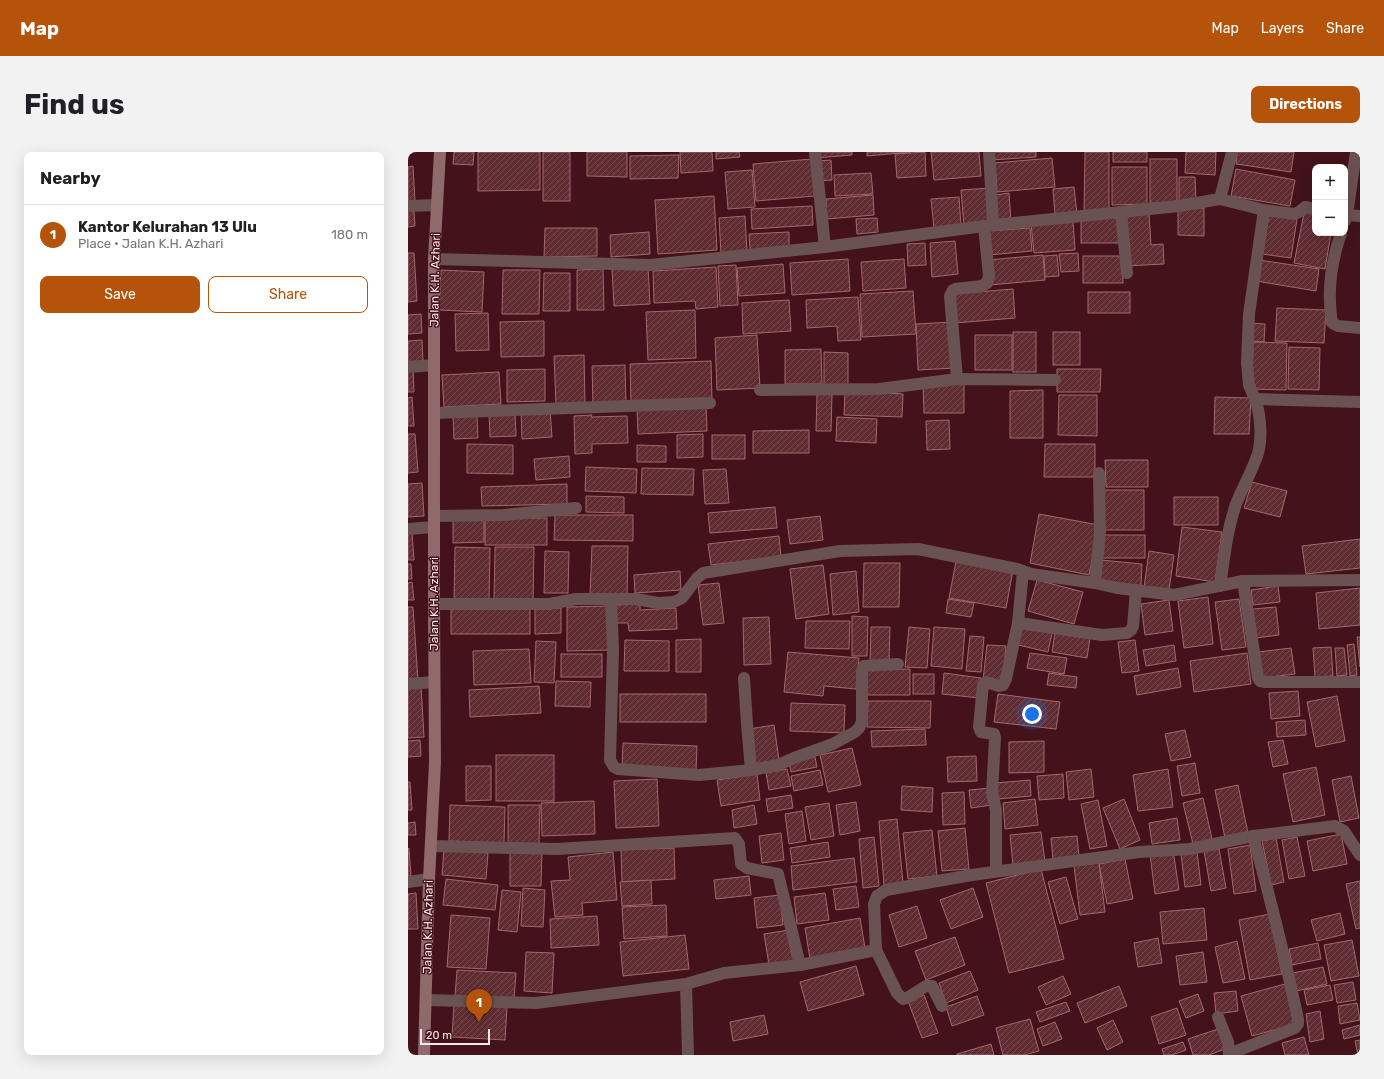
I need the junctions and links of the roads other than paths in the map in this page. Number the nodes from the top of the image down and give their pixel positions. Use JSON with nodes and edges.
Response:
{"nodes":[{"id":1,"x":440,"y":152,"type":"edge"},
{"id":2,"x":815,"y":152,"type":"edge"},
{"id":3,"x":989,"y":152,"type":"edge"},
{"id":4,"x":1232,"y":152,"type":"edge"},
{"id":5,"x":1356,"y":152,"type":"edge"},
{"id":6,"x":1220,"y":199,"type":"junction"},
{"id":7,"x":1348,"y":204,"type":"edge"},
{"id":8,"x":437,"y":205,"type":"junction"},
{"id":9,"x":408,"y":206,"type":"edge"},
{"id":10,"x":1312,"y":208,"type":"edge"},
{"id":11,"x":1264,"y":210,"type":"junction"},
{"id":12,"x":1121,"y":212,"type":"junction"},
{"id":13,"x":1360,"y":216,"type":"edge"},
{"id":14,"x":1348,"y":217,"type":"edge"},
{"id":15,"x":989,"y":225,"type":"junction"},
{"id":16,"x":1340,"y":236,"type":"edge"},
{"id":17,"x":825,"y":247,"type":"junction"},
{"id":18,"x":434,"y":259,"type":"junction"},
{"id":19,"x":1127,"y":273,"type":"dead end"},
{"id":20,"x":1360,"y":328,"type":"edge"},
{"id":21,"x":434,"y":365,"type":"junction"},
{"id":22,"x":408,"y":367,"type":"edge"},
{"id":23,"x":957,"y":379,"type":"junction"},
{"id":24,"x":1054,"y":380,"type":"dead end"},
{"id":25,"x":760,"y":390,"type":"dead end"},
{"id":26,"x":1255,"y":399,"type":"junction"},
{"id":27,"x":1360,"y":402,"type":"edge"},
{"id":28,"x":710,"y":403,"type":"dead end"},
{"id":29,"x":435,"y":413,"type":"junction"},
{"id":30,"x":1099,"y":473,"type":"dead end"},
{"id":31,"x":576,"y":508,"type":"dead end"},
{"id":32,"x":434,"y":521,"type":"junction"},
{"id":33,"x":408,"y":529,"type":"edge"},
{"id":34,"x":1023,"y":571,"type":"junction"},
{"id":35,"x":1360,"y":580,"type":"edge"},
{"id":36,"x":1244,"y":581,"type":"junction"},
{"id":37,"x":1095,"y":583,"type":"junction"},
{"id":38,"x":1220,"y":586,"type":"junction"},
{"id":39,"x":1136,"y":590,"type":"junction"},
{"id":40,"x":611,"y":599,"type":"junction"},
{"id":41,"x":434,"y":604,"type":"junction"},
{"id":42,"x":1018,"y":623,"type":"junction"},
{"id":43,"x":898,"y":664,"type":"dead end"},
{"id":44,"x":744,"y":678,"type":"dead end"},
{"id":45,"x":434,"y":682,"type":"junction"},
{"id":46,"x":1360,"y":682,"type":"edge"},
{"id":47,"x":408,"y":684,"type":"edge"},
{"id":48,"x":751,"y":770,"type":"junction"},
{"id":49,"x":1253,"y":836,"type":"junction"},
{"id":50,"x":431,"y":846,"type":"junction"},
{"id":51,"x":1360,"y":855,"type":"edge"},
{"id":52,"x":996,"y":871,"type":"junction"},
{"id":53,"x":429,"y":879,"type":"junction"},
{"id":54,"x":408,"y":882,"type":"edge"},
{"id":55,"x":876,"y":950,"type":"junction"},
{"id":56,"x":800,"y":965,"type":"junction"},
{"id":57,"x":686,"y":984,"type":"junction"},
{"id":58,"x":426,"y":1000,"type":"junction"},
{"id":59,"x":942,"y":1006,"type":"dead end"},
{"id":60,"x":1218,"y":1017,"type":"dead end"},
{"id":61,"x":1228,"y":1054,"type":"edge"},
{"id":62,"x":424,"y":1055,"type":"edge"},
{"id":63,"x":688,"y":1055,"type":"edge"}],
"edges":[{"from":1,"to":8,"type":"street","name":"Jalan K.H. Azhari"},
{"from":2,"to":17,"type":"street"},
{"from":3,"to":15,"type":"street"},
{"from":4,"to":6,"type":"street"},
{"from":5,"to":7,"type":"street"},
{"from":6,"to":11,"type":"street"},
{"from":6,"to":12,"type":"street"},
{"from":8,"to":9,"type":"street"},
{"from":8,"to":18,"type":"street","name":"Jalan K.H. Azhari"},
{"from":10,"to":11,"type":"street"},
{"from":11,"to":26,"type":"street"},
{"from":12,"to":15,"type":"street"},
{"from":12,"to":19,"type":"street"},
{"from":13,"to":14,"type":"street"},
{"from":15,"to":17,"type":"street"},
{"from":15,"to":23,"type":"street"},
{"from":16,"to":20,"type":"street"},
{"from":17,"to":18,"type":"street"},
{"from":18,"to":21,"type":"street","name":"Jalan K.H. Azhari"},
{"from":21,"to":22,"type":"street"},
{"from":21,"to":29,"type":"street","name":"Jalan K.H. Azhari"},
{"from":23,"to":24,"type":"street"},
{"from":23,"to":25,"type":"street"},
{"from":26,"to":27,"type":"street"},
{"from":26,"to":38,"type":"street"},
{"from":28,"to":29,"type":"street"},
{"from":29,"to":32,"type":"street","name":"Jalan K.H. Azhari"},
{"from":30,"to":37,"type":"street"},
{"from":31,"to":32,"type":"street"},
{"from":32,"to":33,"type":"street"},
{"from":32,"to":41,"type":"street","name":"Jalan K.H. Azhari"},
{"from":34,"to":37,"type":"street"},
{"from":34,"to":40,"type":"street"},
{"from":34,"to":42,"type":"street"},
{"from":35,"to":36,"type":"street"},
{"from":36,"to":38,"type":"street"},
{"from":36,"to":46,"type":"street"},
{"from":37,"to":39,"type":"street"},
{"from":38,"to":39,"type":"street"},
{"from":39,"to":42,"type":"street"},
{"from":40,"to":41,"type":"street"},
{"from":40,"to":48,"type":"street"},
{"from":41,"to":45,"type":"street","name":"Jalan K.H. Azhari"},
{"from":42,"to":52,"type":"street"},
{"from":43,"to":48,"type":"street"},
{"from":44,"to":48,"type":"street"},
{"from":45,"to":47,"type":"street"},
{"from":45,"to":50,"type":"street","name":"Jalan K.H. Azhari"},
{"from":49,"to":51,"type":"street"},
{"from":49,"to":52,"type":"street"},
{"from":49,"to":61,"type":"street"},
{"from":50,"to":53,"type":"street","name":"Jalan K.H. Azhari"},
{"from":50,"to":56,"type":"street"},
{"from":52,"to":55,"type":"street"},
{"from":53,"to":54,"type":"street"},
{"from":53,"to":58,"type":"street","name":"Jalan K.H. Azhari"},
{"from":55,"to":56,"type":"street"},
{"from":55,"to":59,"type":"street"},
{"from":56,"to":57,"type":"street"},
{"from":57,"to":58,"type":"street"},
{"from":57,"to":63,"type":"street"},
{"from":58,"to":62,"type":"street","name":"Jalan K.H. Azhari"},
{"from":60,"to":61,"type":"street"}]}
